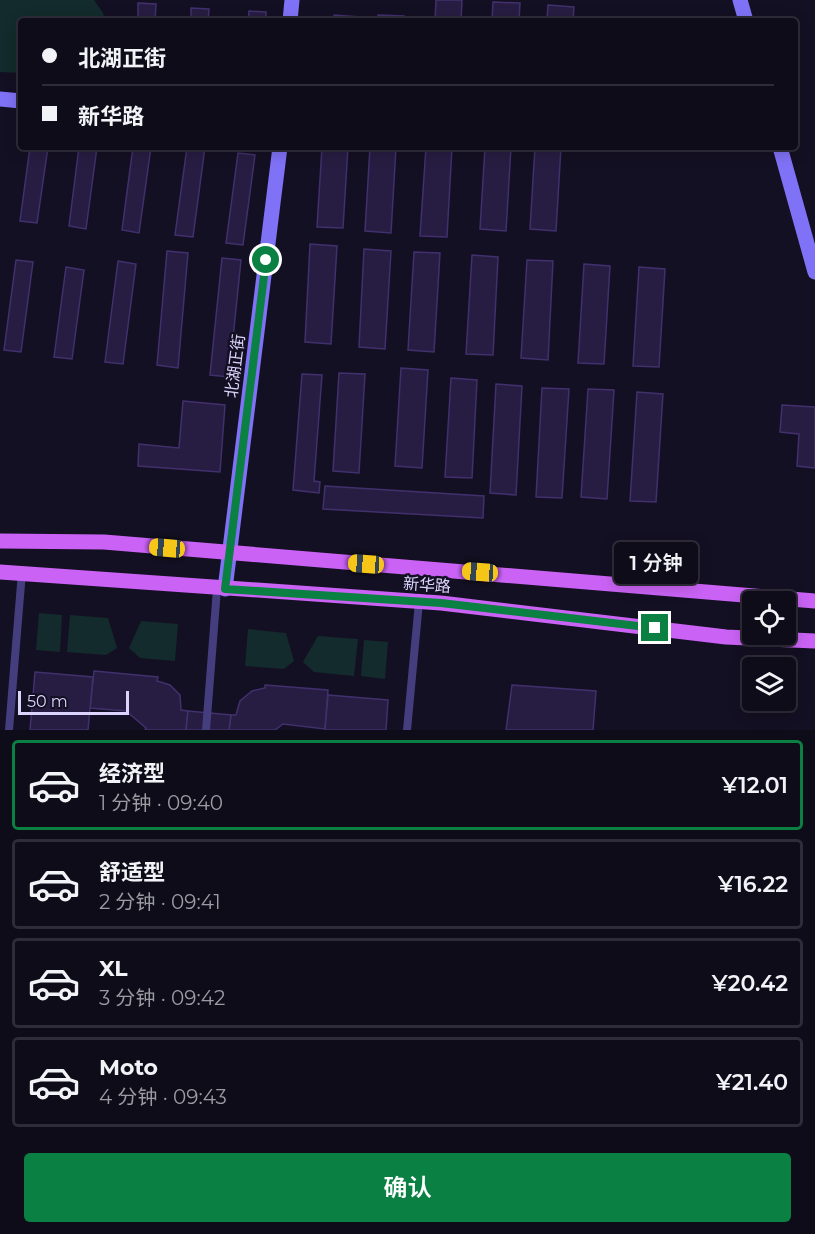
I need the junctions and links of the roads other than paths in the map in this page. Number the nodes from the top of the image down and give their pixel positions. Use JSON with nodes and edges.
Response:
{"nodes":[{"id":1,"x":292,"y":0,"type":"edge"},
{"id":2,"x":740,"y":0,"type":"edge"},
{"id":3,"x":290,"y":18,"type":"edge"},
{"id":4,"x":745,"y":18,"type":"edge"},
{"id":5,"x":0,"y":99,"type":"edge"},
{"id":6,"x":18,"y":101,"type":"edge"},
{"id":7,"x":280,"y":150,"type":"edge"},
{"id":8,"x":781,"y":150,"type":"edge"},
{"id":9,"x":815,"y":272,"type":"edge"},
{"id":10,"x":0,"y":541,"type":"edge"},
{"id":11,"x":230,"y":553,"type":"junction"},
{"id":12,"x":0,"y":572,"type":"edge"},
{"id":13,"x":22,"y":572,"type":"junction"},
{"id":14,"x":221,"y":589,"type":"junction"},
{"id":15,"x":815,"y":601,"type":"edge"},
{"id":16,"x":419,"y":602,"type":"junction"},
{"id":17,"x":815,"y":641,"type":"edge"},
{"id":18,"x":9,"y":730,"type":"edge"},
{"id":19,"x":206,"y":730,"type":"edge"},
{"id":20,"x":407,"y":730,"type":"edge"}],
"edges":[{"from":1,"to":3,"type":"street"},
{"from":2,"to":4,"type":"street"},
{"from":5,"to":6,"type":"street"},
{"from":7,"to":11,"type":"street","name":"北湖正街"},
{"from":8,"to":9,"type":"street"},
{"from":10,"to":11,"type":"main road","name":"新华路"},
{"from":11,"to":14,"type":"street","name":"北湖正街"},
{"from":11,"to":15,"type":"main road","name":"新华路"},
{"from":12,"to":13,"type":"main road","name":"新华路"},
{"from":13,"to":14,"type":"main road","name":"新华路"},
{"from":13,"to":18,"type":"lane"},
{"from":14,"to":16,"type":"main road","name":"新华路"},
{"from":14,"to":19,"type":"lane"},
{"from":16,"to":17,"type":"main road","name":"新华路"},
{"from":16,"to":20,"type":"lane"}]}
